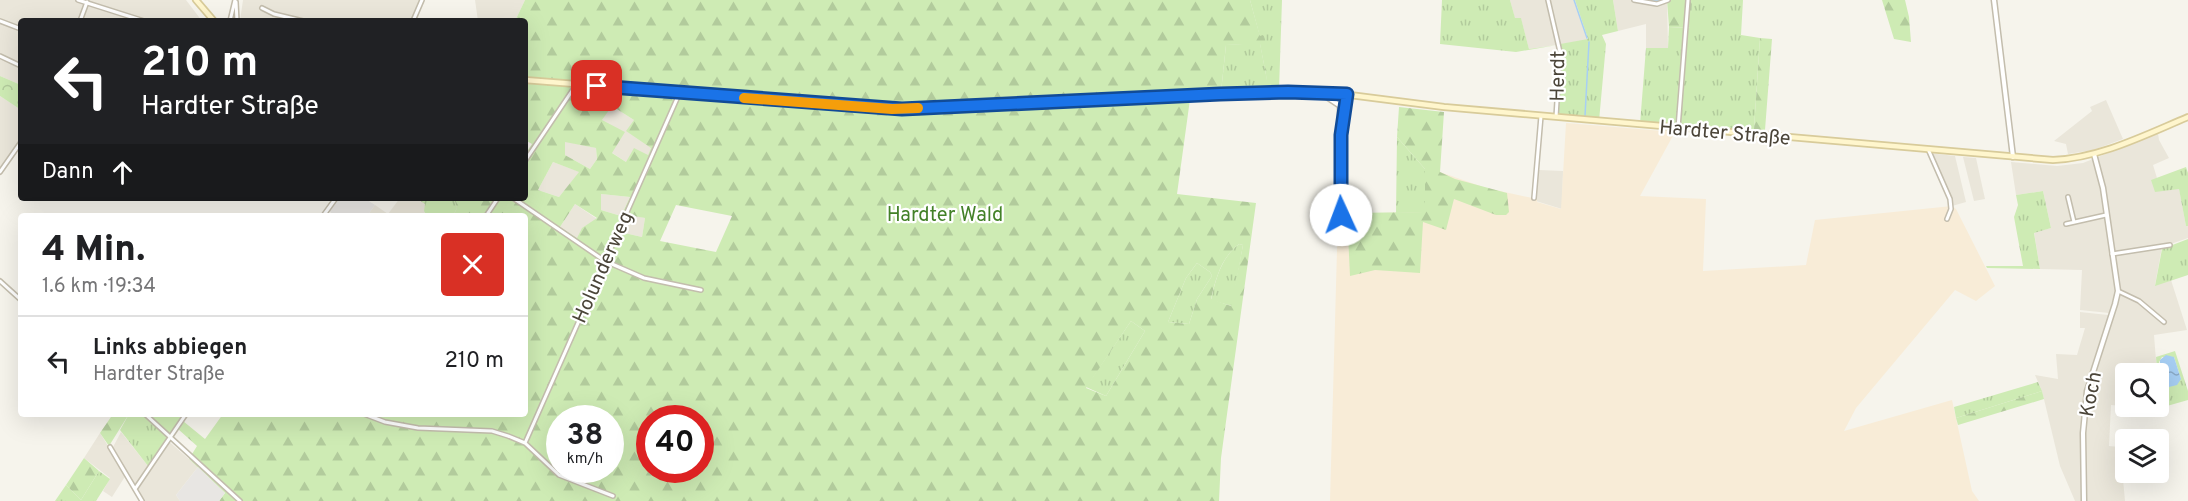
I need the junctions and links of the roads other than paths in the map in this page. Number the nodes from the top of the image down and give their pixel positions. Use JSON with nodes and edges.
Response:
{"nodes":[{"id":1,"x":78,"y":0,"type":"edge"},
{"id":2,"x":196,"y":0,"type":"edge"},
{"id":3,"x":235,"y":0,"type":"edge"},
{"id":4,"x":423,"y":0,"type":"edge"},
{"id":5,"x":1548,"y":0,"type":"edge"},
{"id":6,"x":1634,"y":0,"type":"edge"},
{"id":7,"x":1668,"y":0,"type":"edge"},
{"id":8,"x":1688,"y":0,"type":"edge"},
{"id":9,"x":1994,"y":0,"type":"edge"},
{"id":10,"x":87,"y":2,"type":"junction"},
{"id":11,"x":262,"y":8,"type":"dead end"},
{"id":12,"x":81,"y":18,"type":"edge"},
{"id":13,"x":135,"y":18,"type":"edge"},
{"id":14,"x":211,"y":18,"type":"edge"},
{"id":15,"x":230,"y":18,"type":"edge"},
{"id":16,"x":237,"y":18,"type":"edge"},
{"id":17,"x":291,"y":18,"type":"edge"},
{"id":18,"x":414,"y":18,"type":"edge"},
{"id":19,"x":0,"y":21,"type":"edge"},
{"id":20,"x":18,"y":28,"type":"edge"},
{"id":21,"x":0,"y":56,"type":"edge"},
{"id":22,"x":18,"y":65,"type":"edge"},
{"id":23,"x":528,"y":80,"type":"edge"},
{"id":24,"x":576,"y":85,"type":"junction"},
{"id":25,"x":680,"y":93,"type":"junction"},
{"id":26,"x":1321,"y":93,"type":"junction"},
{"id":27,"x":1340,"y":94,"type":"junction"},
{"id":28,"x":1347,"y":94,"type":"junction"},
{"id":29,"x":1339,"y":105,"type":"junction"},
{"id":30,"x":1541,"y":116,"type":"junction"},
{"id":31,"x":1556,"y":117,"type":"junction"},
{"id":32,"x":2188,"y":117,"type":"edge"},
{"id":33,"x":1678,"y":128,"type":"junction"},
{"id":34,"x":1341,"y":135,"type":"junction"},
{"id":35,"x":18,"y":146,"type":"edge"},
{"id":36,"x":1928,"y":149,"type":"junction"},
{"id":37,"x":2094,"y":154,"type":"junction"},
{"id":38,"x":528,"y":157,"type":"edge"},
{"id":39,"x":2013,"y":157,"type":"junction"},
{"id":40,"x":0,"y":172,"type":"edge"},
{"id":41,"x":2068,"y":197,"type":"dead end"},
{"id":42,"x":1534,"y":198,"type":"dead end"},
{"id":43,"x":517,"y":201,"type":"edge"},
{"id":44,"x":1341,"y":215,"type":"dead end"},
{"id":45,"x":2106,"y":215,"type":"junction"},
{"id":46,"x":1947,"y":219,"type":"dead end"},
{"id":47,"x":2074,"y":222,"type":"junction"},
{"id":48,"x":2066,"y":224,"type":"dead end"},
{"id":49,"x":2170,"y":245,"type":"dead end"},
{"id":50,"x":2112,"y":254,"type":"junction"},
{"id":51,"x":605,"y":261,"type":"junction"},
{"id":52,"x":0,"y":281,"type":"edge"},
{"id":53,"x":701,"y":290,"type":"dead end"},
{"id":54,"x":2118,"y":291,"type":"junction"},
{"id":55,"x":18,"y":297,"type":"edge"},
{"id":56,"x":2164,"y":322,"type":"dead end"},
{"id":57,"x":148,"y":417,"type":"edge"},
{"id":58,"x":184,"y":417,"type":"edge"},
{"id":59,"x":372,"y":417,"type":"edge"},
{"id":60,"x":171,"y":437,"type":"junction"},
{"id":61,"x":525,"y":443,"type":"junction"},
{"id":62,"x":110,"y":447,"type":"dead end"},
{"id":63,"x":135,"y":489,"type":"junction"},
{"id":64,"x":613,"y":496,"type":"dead end"},
{"id":65,"x":142,"y":501,"type":"edge"},
{"id":66,"x":240,"y":501,"type":"edge"},
{"id":67,"x":2084,"y":501,"type":"edge"}],
"edges":[{"from":1,"to":10,"type":"street"},
{"from":2,"to":14,"type":"main road"},
{"from":3,"to":15,"type":"street"},
{"from":3,"to":16,"type":"street"},
{"from":4,"to":18,"type":"street"},
{"from":5,"to":31,"type":"street","name":"Herdt"},
{"from":6,"to":7,"type":"street"},
{"from":8,"to":33,"type":"street"},
{"from":9,"to":39,"type":"street"},
{"from":10,"to":12,"type":"street"},
{"from":10,"to":13,"type":"street"},
{"from":11,"to":17,"type":"street"},
{"from":19,"to":20,"type":"street"},
{"from":21,"to":22,"type":"street"},
{"from":23,"to":24,"type":"main road","name":"Hardter Straße"},
{"from":24,"to":25,"type":"main road","name":"Hardter Straße"},
{"from":24,"to":38,"type":"street"},
{"from":25,"to":26,"type":"main road","name":"Hardter Straße"},
{"from":25,"to":51,"type":"street","name":"Holunderweg"},
{"from":26,"to":27,"type":"main road","name":"Hardter Straße"},
{"from":26,"to":29,"type":"street"},
{"from":27,"to":28,"type":"main road","name":"Hardter Straße"},
{"from":27,"to":29,"type":"street"},
{"from":28,"to":30,"type":"main road","name":"Hardter Straße"},
{"from":28,"to":34,"type":"street"},
{"from":29,"to":34,"type":"street"},
{"from":30,"to":31,"type":"main road","name":"Hardter Straße"},
{"from":30,"to":42,"type":"street"},
{"from":31,"to":33,"type":"main road","name":"Hardter Straße"},
{"from":32,"to":37,"type":"main road","name":"Hardter Straße"},
{"from":33,"to":36,"type":"main road","name":"Hardter Straße"},
{"from":34,"to":44,"type":"street"},
{"from":35,"to":40,"type":"street"},
{"from":36,"to":39,"type":"main road","name":"Hardter Straße"},
{"from":36,"to":46,"type":"street"},
{"from":37,"to":39,"type":"main road","name":"Hardter Straße"},
{"from":37,"to":45,"type":"street","name":"Koch"},
{"from":41,"to":47,"type":"street"},
{"from":43,"to":51,"type":"street"},
{"from":45,"to":47,"type":"street"},
{"from":45,"to":50,"type":"street","name":"Koch"},
{"from":47,"to":48,"type":"street"},
{"from":49,"to":50,"type":"street"},
{"from":50,"to":54,"type":"street","name":"Koch"},
{"from":51,"to":53,"type":"street"},
{"from":51,"to":61,"type":"street","name":"Holunderweg"},
{"from":52,"to":55,"type":"street"},
{"from":54,"to":56,"type":"street"},
{"from":54,"to":67,"type":"street","name":"Koch"},
{"from":57,"to":60,"type":"street"},
{"from":58,"to":60,"type":"street"},
{"from":59,"to":61,"type":"street"},
{"from":60,"to":63,"type":"street"},
{"from":60,"to":66,"type":"street"},
{"from":61,"to":64,"type":"street"},
{"from":62,"to":63,"type":"street"},
{"from":63,"to":65,"type":"street"}]}
